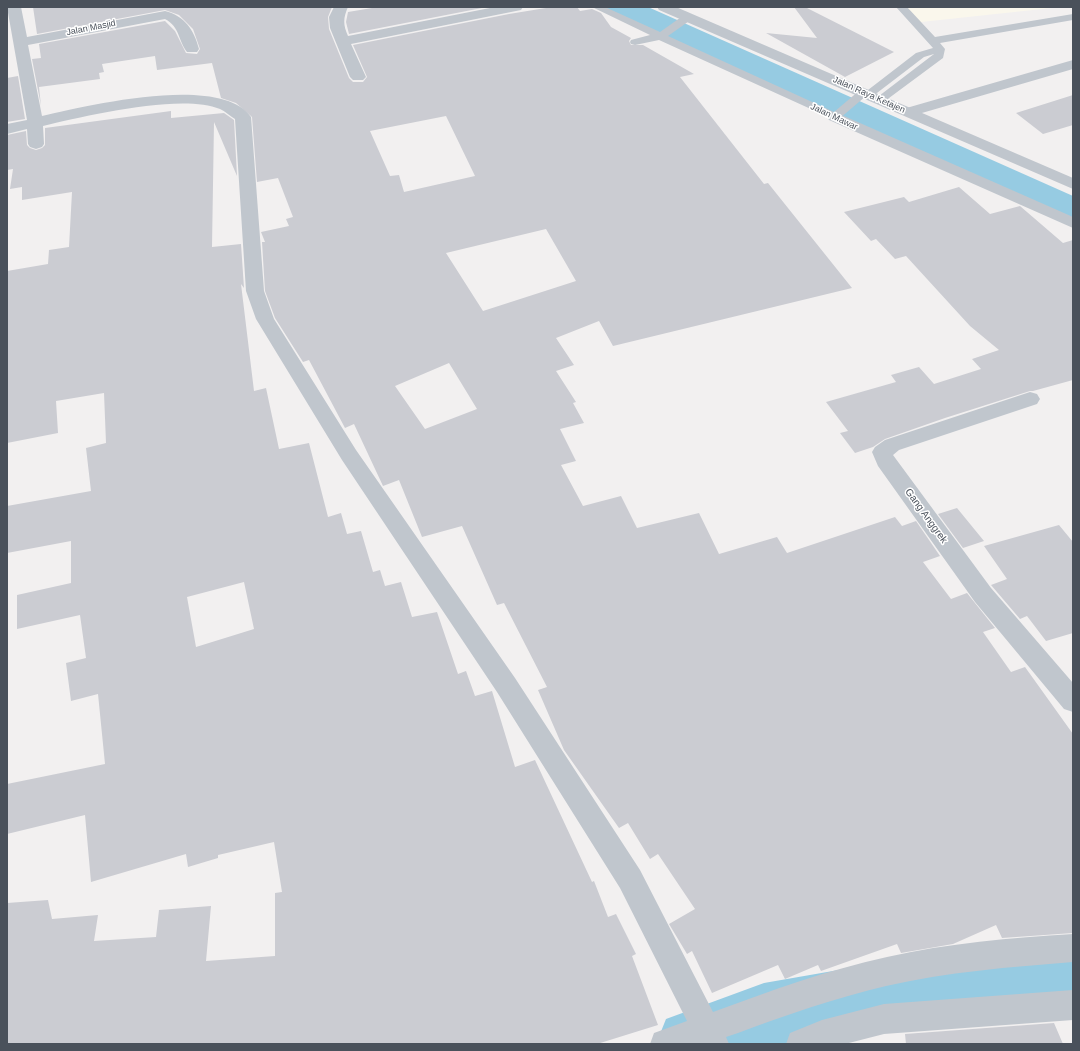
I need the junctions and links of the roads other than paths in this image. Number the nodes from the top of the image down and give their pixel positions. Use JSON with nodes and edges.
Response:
{"nodes":[{"id":1,"x":14,"y":7,"type":"edge"},
{"id":2,"x":341,"y":7,"type":"edge"},
{"id":3,"x":516,"y":7,"type":"edge"},
{"id":4,"x":597,"y":7,"type":"edge"},
{"id":5,"x":664,"y":7,"type":"edge"},
{"id":6,"x":900,"y":7,"type":"edge"},
{"id":7,"x":158,"y":11,"type":"edge"},
{"id":8,"x":1073,"y":17,"type":"edge"},
{"id":9,"x":684,"y":20,"type":"junction"},
{"id":10,"x":664,"y":34,"type":"junction"},
{"id":11,"x":22,"y":42,"type":"junction"},
{"id":12,"x":342,"y":42,"type":"junction"},
{"id":13,"x":635,"y":42,"type":"dead end"},
{"id":14,"x":936,"y":45,"type":"junction"},
{"id":15,"x":192,"y":49,"type":"dead end"},
{"id":16,"x":1073,"y":64,"type":"edge"},
{"id":17,"x":358,"y":77,"type":"dead end"},
{"id":18,"x":867,"y":97,"type":"junction"},
{"id":19,"x":909,"y":112,"type":"junction"},
{"id":20,"x":837,"y":115,"type":"junction"},
{"id":21,"x":7,"y":129,"type":"edge"},
{"id":22,"x":36,"y":134,"type":"junction"},
{"id":23,"x":1073,"y":184,"type":"edge"},
{"id":24,"x":1073,"y":223,"type":"edge"},
{"id":25,"x":1030,"y":399,"type":"dead end"},
{"id":26,"x":1073,"y":702,"type":"edge"},
{"id":27,"x":1073,"y":948,"type":"edge"},
{"id":28,"x":1073,"y":1006,"type":"edge"},
{"id":29,"x":710,"y":1036,"type":"edge"},
{"id":30,"x":665,"y":1044,"type":"edge"},
{"id":31,"x":801,"y":1044,"type":"edge"}],
"edges":[{"from":1,"to":11,"type":"street"},
{"from":2,"to":12,"type":"street"},
{"from":3,"to":12,"type":"street"},
{"from":4,"to":10,"type":"lane","name":"Jalan Mawar"},
{"from":5,"to":9,"type":"street","name":"Jalan Raya Ketajen"},
{"from":6,"to":14,"type":"lane"},
{"from":7,"to":11,"type":"street","name":"Jalan Masjid"},
{"from":7,"to":15,"type":"street"},
{"from":8,"to":14,"type":"lane"},
{"from":9,"to":10,"type":"lane"},
{"from":9,"to":18,"type":"street","name":"Jalan Raya Ketajen"},
{"from":10,"to":13,"type":"lane"},
{"from":10,"to":20,"type":"lane","name":"Jalan Mawar"},
{"from":11,"to":22,"type":"street"},
{"from":12,"to":17,"type":"street"},
{"from":14,"to":18,"type":"lane"},
{"from":16,"to":19,"type":"street"},
{"from":18,"to":19,"type":"street","name":"Jalan Raya Ketajen"},
{"from":18,"to":20,"type":"lane"},
{"from":19,"to":23,"type":"street","name":"Jalan Raya Ketajen"},
{"from":20,"to":24,"type":"street","name":"Jalan Mawar"},
{"from":21,"to":22,"type":"street"},
{"from":22,"to":29,"type":"street"},
{"from":25,"to":26,"type":"street","name":"Gang Anggrek"},
{"from":27,"to":29,"type":"street"},
{"from":28,"to":31,"type":"street"},
{"from":29,"to":30,"type":"street"}]}
